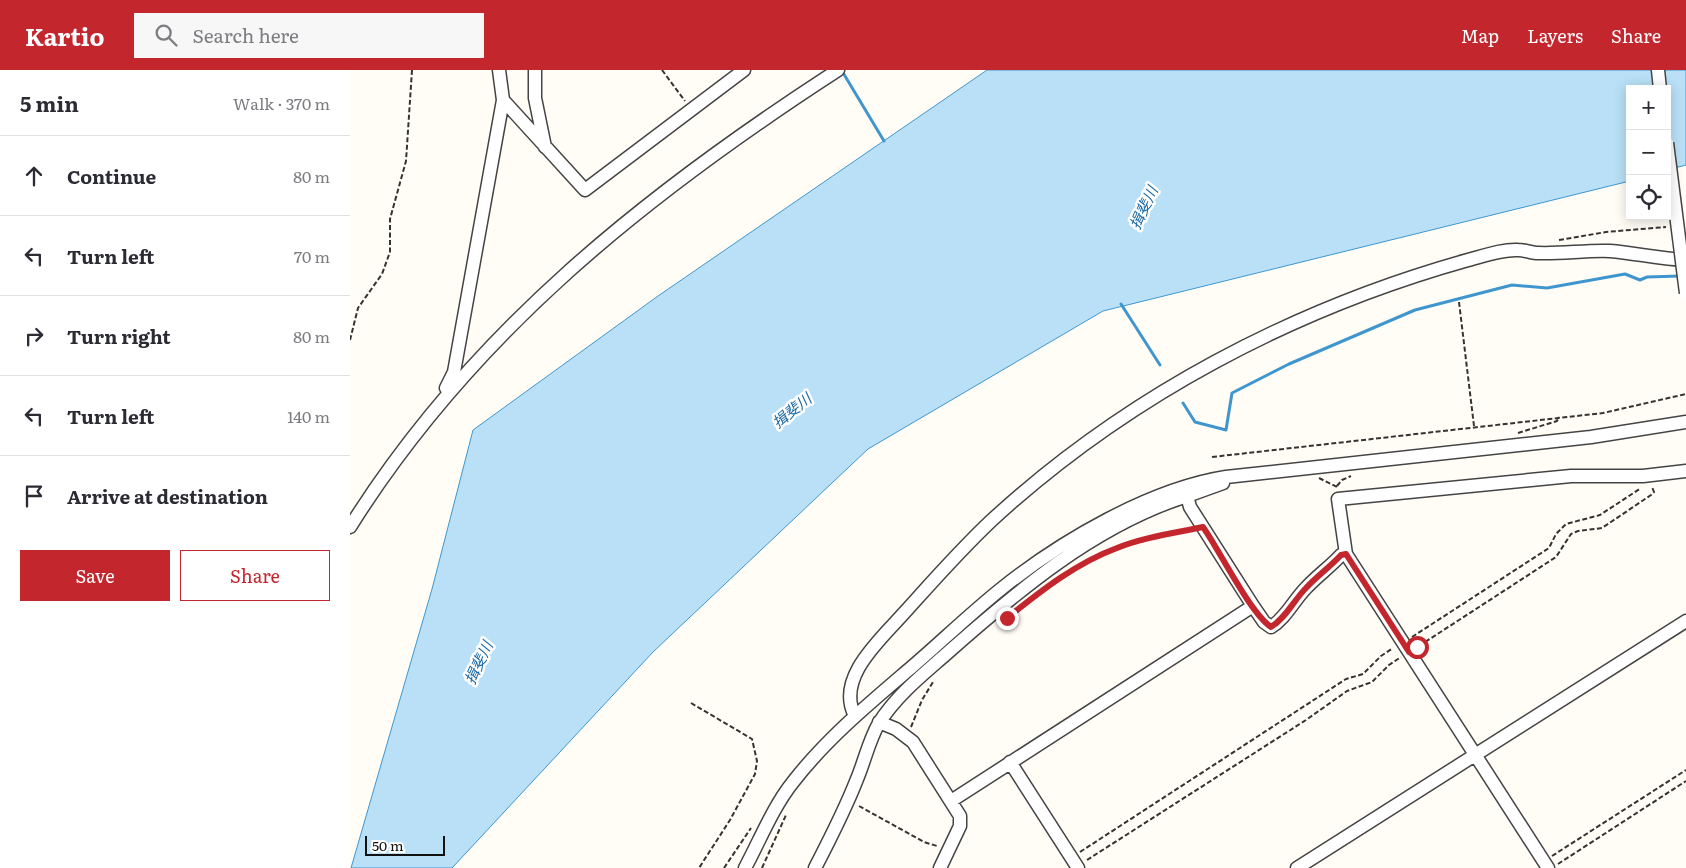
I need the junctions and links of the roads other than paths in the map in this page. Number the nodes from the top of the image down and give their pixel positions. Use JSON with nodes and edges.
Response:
{"nodes":[{"id":1,"x":499,"y":70,"type":"edge"},
{"id":2,"x":535,"y":70,"type":"edge"},
{"id":3,"x":744,"y":70,"type":"edge"},
{"id":4,"x":838,"y":70,"type":"edge"},
{"id":5,"x":1658,"y":70,"type":"edge"},
{"id":6,"x":1660,"y":85,"type":"edge"},
{"id":7,"x":503,"y":100,"type":"junction"},
{"id":8,"x":545,"y":147,"type":"junction"},
{"id":9,"x":1671,"y":175,"type":"edge"},
{"id":10,"x":1686,"y":260,"type":"edge"},
{"id":11,"x":1686,"y":293,"type":"edge"},
{"id":12,"x":441,"y":400,"type":"junction"},
{"id":13,"x":1686,"y":422,"type":"edge"},
{"id":14,"x":1686,"y":471,"type":"edge"},
{"id":15,"x":1226,"y":477,"type":"junction"},
{"id":16,"x":1187,"y":496,"type":"junction"},
{"id":17,"x":350,"y":527,"type":"edge"},
{"id":18,"x":1346,"y":554,"type":"junction"},
{"id":19,"x":1253,"y":606,"type":"junction"},
{"id":20,"x":1686,"y":621,"type":"edge"},
{"id":21,"x":855,"y":716,"type":"junction"},
{"id":22,"x":879,"y":722,"type":"junction"},
{"id":23,"x":1474,"y":754,"type":"junction"},
{"id":24,"x":1010,"y":762,"type":"junction"},
{"id":25,"x":951,"y":801,"type":"junction"},
{"id":26,"x":1076,"y":864,"type":"edge"},
{"id":27,"x":1547,"y":866,"type":"edge"},
{"id":28,"x":745,"y":868,"type":"edge"},
{"id":29,"x":815,"y":868,"type":"edge"},
{"id":30,"x":940,"y":868,"type":"edge"},
{"id":31,"x":1298,"y":868,"type":"edge"}],
"edges":[{"from":1,"to":7,"type":"street"},
{"from":2,"to":8,"type":"street"},
{"from":3,"to":8,"type":"street"},
{"from":4,"to":12,"type":"street"},
{"from":5,"to":6,"type":"street"},
{"from":7,"to":8,"type":"street"},
{"from":7,"to":12,"type":"street"},
{"from":9,"to":11,"type":"street","bridge":true},
{"from":10,"to":21,"type":"street"},
{"from":12,"to":17,"type":"street"},
{"from":13,"to":15,"type":"street"},
{"from":14,"to":18,"type":"street"},
{"from":15,"to":16,"type":"street"},
{"from":15,"to":21,"type":"street"},
{"from":16,"to":19,"type":"street"},
{"from":16,"to":22,"type":"street"},
{"from":18,"to":19,"type":"street"},
{"from":18,"to":23,"type":"street"},
{"from":19,"to":24,"type":"street"},
{"from":20,"to":23,"type":"street"},
{"from":21,"to":28,"type":"street"},
{"from":22,"to":25,"type":"street"},
{"from":22,"to":29,"type":"street"},
{"from":23,"to":27,"type":"street"},
{"from":23,"to":31,"type":"street"},
{"from":24,"to":25,"type":"street"},
{"from":24,"to":26,"type":"street"},
{"from":25,"to":30,"type":"street"}]}
